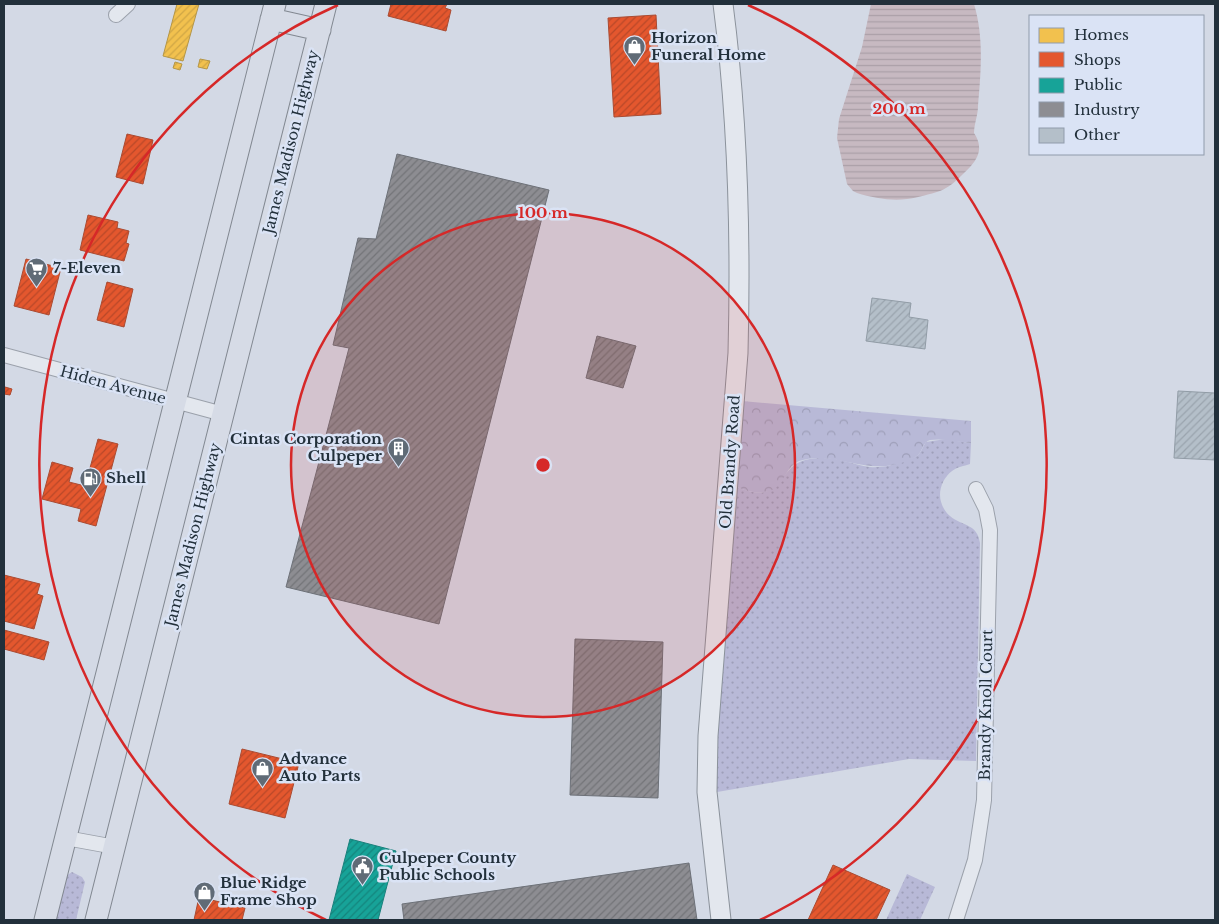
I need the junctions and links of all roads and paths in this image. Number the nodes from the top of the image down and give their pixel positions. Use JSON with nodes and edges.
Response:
{"nodes":[{"id":1,"x":128,"y":4,"type":"edge"},
{"id":2,"x":326,"y":4,"type":"edge"},
{"id":3,"x":723,"y":4,"type":"edge"},
{"id":4,"x":273,"y":11,"type":"edge"},
{"id":5,"x":116,"y":15,"type":"dead end"},
{"id":6,"x":320,"y":30,"type":"junction"},
{"id":7,"x":4,"y":355,"type":"edge"},
{"id":8,"x":175,"y":402,"type":"junction"},
{"id":9,"x":223,"y":414,"type":"junction"},
{"id":10,"x":976,"y":490,"type":"dead end"},
{"id":11,"x":66,"y":838,"type":"junction"},
{"id":12,"x":115,"y":847,"type":"junction"},
{"id":13,"x":45,"y":920,"type":"edge"},
{"id":14,"x":96,"y":920,"type":"edge"},
{"id":15,"x":721,"y":920,"type":"edge"},
{"id":16,"x":956,"y":920,"type":"edge"}],
"edges":[{"from":1,"to":5,"type":"street"},
{"from":2,"to":6,"type":"main road","name":"James Madison Highway"},
{"from":3,"to":15,"type":"street","name":"Old Brandy Road"},
{"from":4,"to":6,"type":"main road"},
{"from":4,"to":8,"type":"main road"},
{"from":6,"to":9,"type":"main road","name":"James Madison Highway"},
{"from":7,"to":8,"type":"street","name":"Hiden Avenue"},
{"from":8,"to":9,"type":"street","name":"Hiden Avenue"},
{"from":8,"to":11,"type":"main road"},
{"from":9,"to":12,"type":"main road","name":"James Madison Highway"},
{"from":10,"to":16,"type":"street","name":"Brandy Knoll Court"},
{"from":11,"to":12,"type":"street"},
{"from":11,"to":13,"type":"main road"},
{"from":12,"to":14,"type":"main road","name":"James Madison Highway"}]}
